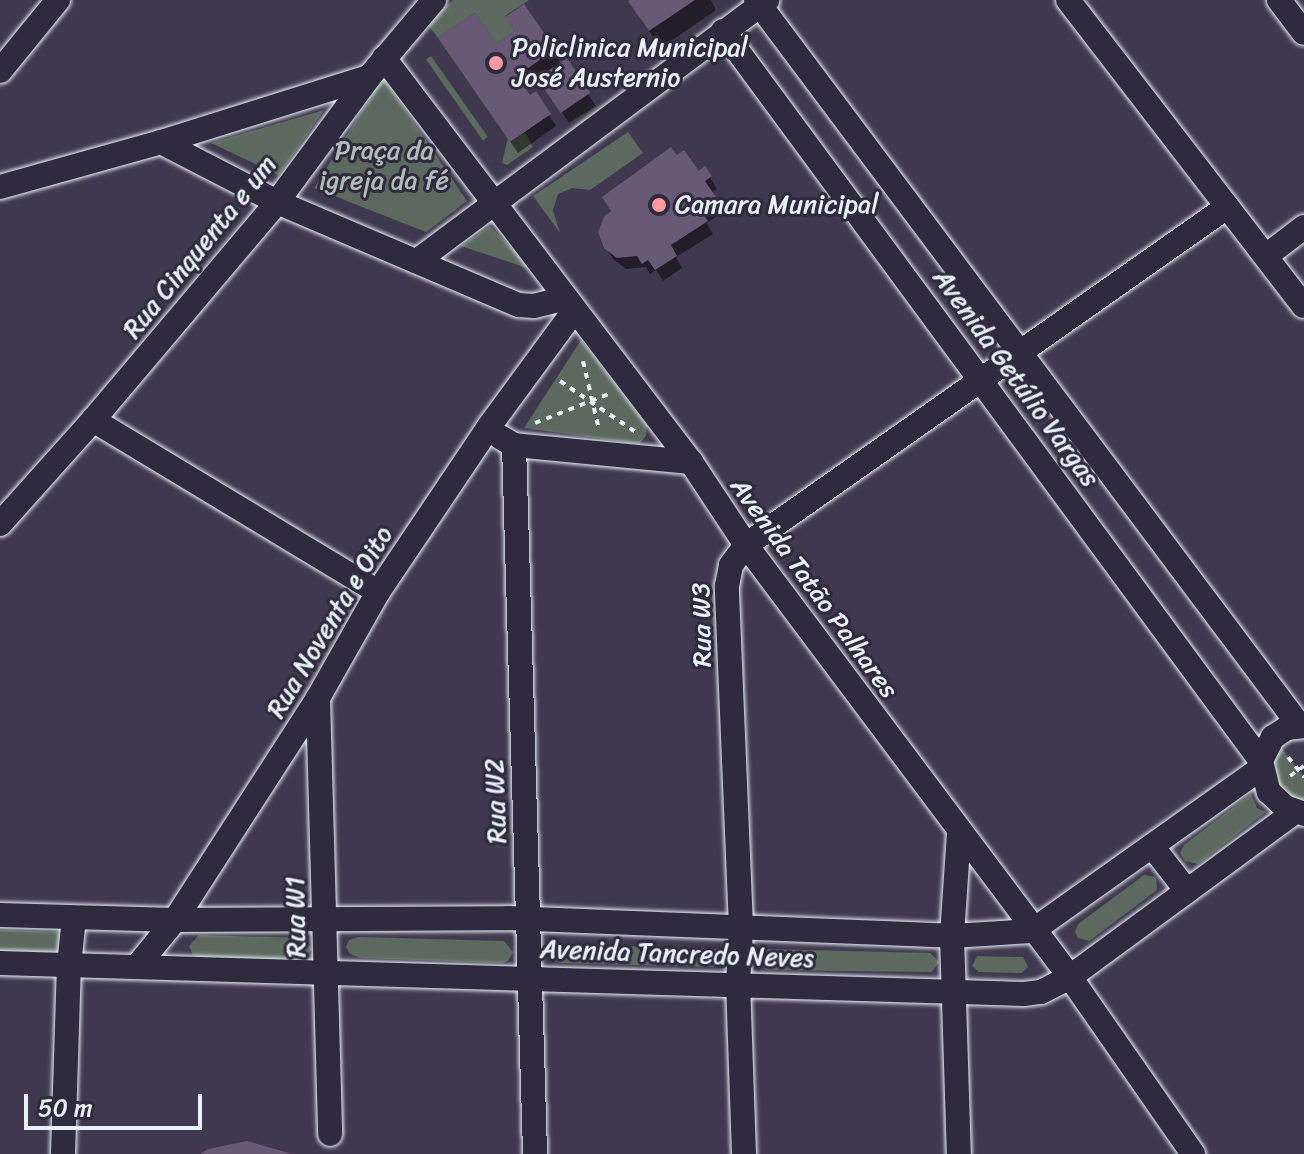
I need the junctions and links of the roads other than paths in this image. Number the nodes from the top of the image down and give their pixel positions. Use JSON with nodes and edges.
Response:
{"nodes":[{"id":1,"x":58,"y":0,"type":"edge"},
{"id":2,"x":434,"y":0,"type":"edge"},
{"id":3,"x":1068,"y":0,"type":"edge"},
{"id":4,"x":1279,"y":0,"type":"edge"},
{"id":5,"x":761,"y":2,"type":"edge"},
{"id":6,"x":723,"y":31,"type":"junction"},
{"id":7,"x":1304,"y":33,"type":"edge"},
{"id":8,"x":384,"y":58,"type":"junction"},
{"id":9,"x":0,"y":71,"type":"edge"},
{"id":10,"x":369,"y":77,"type":"junction"},
{"id":11,"x":161,"y":142,"type":"junction"},
{"id":12,"x":0,"y":187,"type":"edge"},
{"id":13,"x":277,"y":202,"type":"junction"},
{"id":14,"x":493,"y":202,"type":"junction"},
{"id":15,"x":1227,"y":207,"type":"junction"},
{"id":16,"x":1304,"y":227,"type":"edge"},
{"id":17,"x":1266,"y":256,"type":"junction"},
{"id":18,"x":417,"y":261,"type":"junction"},
{"id":19,"x":570,"y":304,"type":"junction"},
{"id":20,"x":1304,"y":306,"type":"edge"},
{"id":21,"x":1021,"y":351,"type":"junction"},
{"id":22,"x":982,"y":377,"type":"junction"},
{"id":23,"x":93,"y":420,"type":"junction"},
{"id":24,"x":488,"y":428,"type":"junction"},
{"id":25,"x":514,"y":445,"type":"junction"},
{"id":26,"x":691,"y":462,"type":"junction"},
{"id":27,"x":0,"y":524,"type":"edge"},
{"id":28,"x":746,"y":545,"type":"junction"},
{"id":29,"x":378,"y":592,"type":"junction"},
{"id":30,"x":318,"y":698,"type":"junction"},
{"id":31,"x":1302,"y":726,"type":"edge"},
{"id":32,"x":1261,"y":764,"type":"junction"},
{"id":33,"x":1300,"y":813,"type":"edge"},
{"id":34,"x":959,"y":833,"type":"junction"},
{"id":35,"x":1152,"y":846,"type":"junction"},
{"id":36,"x":1187,"y":891,"type":"junction"},
{"id":37,"x":0,"y":915,"type":"edge"},
{"id":38,"x":324,"y":917,"type":"junction"},
{"id":39,"x":74,"y":918,"type":"junction"},
{"id":40,"x":527,"y":918,"type":"junction"},
{"id":41,"x":175,"y":920,"type":"junction"},
{"id":42,"x":741,"y":927,"type":"junction"},
{"id":43,"x":1032,"y":931,"type":"junction"},
{"id":44,"x":952,"y":936,"type":"junction"},
{"id":45,"x":0,"y":963,"type":"edge"},
{"id":46,"x":69,"y":965,"type":"junction"},
{"id":47,"x":138,"y":965,"type":"junction"},
{"id":48,"x":325,"y":973,"type":"junction"},
{"id":49,"x":528,"y":976,"type":"junction"},
{"id":50,"x":1070,"y":977,"type":"junction"},
{"id":51,"x":738,"y":985,"type":"junction"},
{"id":52,"x":955,"y":993,"type":"junction"},
{"id":53,"x":1167,"y":1121,"type":"junction"},
{"id":54,"x":330,"y":1134,"type":"dead end"},
{"id":55,"x":63,"y":1154,"type":"edge"},
{"id":56,"x":535,"y":1154,"type":"edge"},
{"id":57,"x":744,"y":1154,"type":"edge"},
{"id":58,"x":959,"y":1154,"type":"edge"},
{"id":59,"x":1169,"y":1154,"type":"edge"},
{"id":60,"x":1193,"y":1154,"type":"edge"}],
"edges":[{"from":1,"to":9,"type":"street"},
{"from":2,"to":8,"type":"street","name":"Rua Cinquenta e um"},
{"from":3,"to":15,"type":"street"},
{"from":4,"to":7,"type":"street"},
{"from":5,"to":6,"type":"street"},
{"from":5,"to":21,"type":"street","name":"Avenida Getúlio Vargas"},
{"from":6,"to":14,"type":"street"},
{"from":6,"to":22,"type":"street","name":"Avenida Getúlio Vargas"},
{"from":8,"to":10,"type":"street","name":"Rua Cinquenta e um"},
{"from":8,"to":14,"type":"street","name":"Avenida Tatão Palhares"},
{"from":10,"to":11,"type":"street"},
{"from":10,"to":13,"type":"street","name":"Rua Cinquenta e um"},
{"from":11,"to":12,"type":"street"},
{"from":11,"to":13,"type":"street"},
{"from":13,"to":18,"type":"street"},
{"from":13,"to":23,"type":"street","name":"Rua Cinquenta e um"},
{"from":14,"to":18,"type":"street"},
{"from":14,"to":19,"type":"street","name":"Avenida Tatão Palhares"},
{"from":15,"to":17,"type":"street"},
{"from":15,"to":21,"type":"street","name":"Rua W3"},
{"from":16,"to":17,"type":"street"},
{"from":17,"to":20,"type":"street"},
{"from":18,"to":19,"type":"street"},
{"from":19,"to":24,"type":"street","name":"Rua Noventa e Oito"},
{"from":19,"to":26,"type":"street","name":"Avenida Tatão Palhares"},
{"from":21,"to":22,"type":"street","name":"Rua W3"},
{"from":21,"to":31,"type":"street","name":"Avenida Getúlio Vargas"},
{"from":22,"to":28,"type":"street","name":"Rua W3"},
{"from":22,"to":32,"type":"street","name":"Avenida Getúlio Vargas"},
{"from":23,"to":27,"type":"street","name":"Rua Cinquenta e um"},
{"from":23,"to":29,"type":"street"},
{"from":24,"to":25,"type":"street"},
{"from":24,"to":29,"type":"street","name":"Rua Noventa e Oito"},
{"from":25,"to":26,"type":"street"},
{"from":25,"to":40,"type":"street","name":"Rua W2"},
{"from":26,"to":28,"type":"street","name":"Avenida Tatão Palhares"},
{"from":28,"to":34,"type":"street","name":"Avenida Tatão Palhares"},
{"from":28,"to":42,"type":"street","name":"Rua W3"},
{"from":29,"to":30,"type":"street","name":"Rua Noventa e Oito"},
{"from":30,"to":38,"type":"street","name":"Rua W1"},
{"from":30,"to":41,"type":"street","name":"Rua Noventa e Oito"},
{"from":31,"to":32,"type":"street"},
{"from":32,"to":33,"type":"street","name":"Avenida Getúlio Vargas"},
{"from":32,"to":35,"type":"street"},
{"from":33,"to":36,"type":"street","name":"Avenida Tancredo Neves"},
{"from":34,"to":43,"type":"street","name":"Avenida Tatão Palhares"},
{"from":34,"to":44,"type":"street"},
{"from":35,"to":36,"type":"street"},
{"from":35,"to":43,"type":"street"},
{"from":36,"to":50,"type":"street","name":"Avenida Tancredo Neves"},
{"from":37,"to":39,"type":"street","name":"Avenida Tancredo Neves"},
{"from":38,"to":40,"type":"street","name":"Avenida Tancredo Neves"},
{"from":38,"to":41,"type":"street","name":"Avenida Tancredo Neves"},
{"from":38,"to":48,"type":"street","name":"Rua W1"},
{"from":39,"to":41,"type":"street","name":"Avenida Tancredo Neves"},
{"from":39,"to":46,"type":"street"},
{"from":40,"to":42,"type":"street","name":"Avenida Tancredo Neves"},
{"from":40,"to":49,"type":"street","name":"Rua W2"},
{"from":41,"to":47,"type":"street","name":"Rua Noventa e Oito"},
{"from":42,"to":44,"type":"street","name":"Avenida Tancredo Neves"},
{"from":42,"to":51,"type":"street","name":"Rua W3"},
{"from":43,"to":44,"type":"street","name":"Avenida Tancredo Neves"},
{"from":43,"to":50,"type":"street","name":"Avenida Tatão Palhares"},
{"from":44,"to":52,"type":"street"},
{"from":45,"to":46,"type":"street","name":"Avenida Tancredo Neves"},
{"from":46,"to":47,"type":"street","name":"Avenida Tancredo Neves"},
{"from":46,"to":55,"type":"street"},
{"from":47,"to":48,"type":"street","name":"Avenida Tancredo Neves"},
{"from":48,"to":49,"type":"street","name":"Avenida Tancredo Neves"},
{"from":48,"to":54,"type":"street","name":"Rua W1"},
{"from":49,"to":51,"type":"street","name":"Avenida Tancredo Neves"},
{"from":49,"to":56,"type":"street","name":"Rua W2"},
{"from":50,"to":52,"type":"street","name":"Avenida Tancredo Neves"},
{"from":50,"to":53,"type":"street","name":"Avenida Tatão Palhares"},
{"from":51,"to":52,"type":"street","name":"Avenida Tancredo Neves"},
{"from":51,"to":57,"type":"street","name":"Rua W3"},
{"from":52,"to":58,"type":"street"},
{"from":53,"to":59,"type":"street"},
{"from":53,"to":60,"type":"street","name":"Avenida Tatão Palhares"}]}
